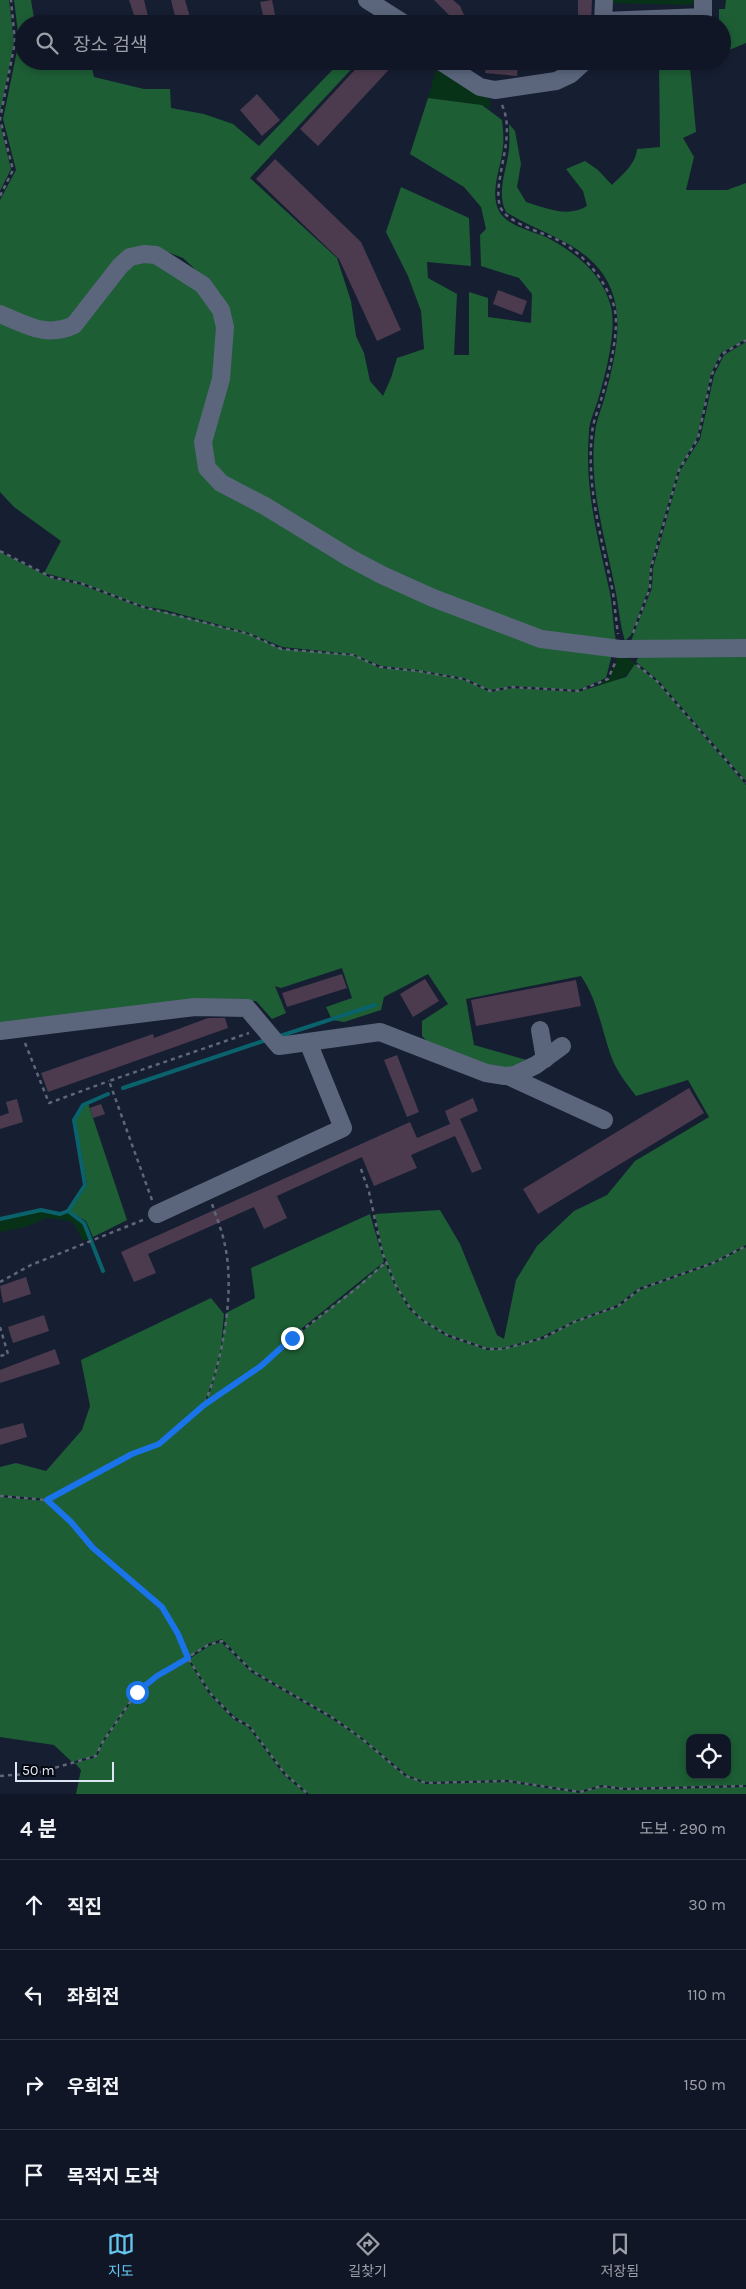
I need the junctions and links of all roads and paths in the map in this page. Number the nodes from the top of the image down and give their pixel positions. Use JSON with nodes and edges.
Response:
{"nodes":[{"id":1,"x":11,"y":0,"type":"edge"},
{"id":2,"x":366,"y":0,"type":"edge"},
{"id":3,"x":604,"y":0,"type":"edge"},
{"id":4,"x":703,"y":0,"type":"edge"},
{"id":5,"x":390,"y":15,"type":"edge"},
{"id":6,"x":604,"y":15,"type":"edge"},
{"id":7,"x":703,"y":15,"type":"edge"},
{"id":8,"x":454,"y":70,"type":"edge"},
{"id":9,"x":575,"y":70,"type":"edge"},
{"id":10,"x":495,"y":90,"type":"junction"},
{"id":11,"x":0,"y":196,"type":"edge"},
{"id":12,"x":0,"y":314,"type":"edge"},
{"id":13,"x":746,"y":340,"type":"edge"},
{"id":14,"x":0,"y":551,"type":"edge"},
{"id":15,"x":746,"y":648,"type":"edge"},
{"id":16,"x":620,"y":649,"type":"junction"},
{"id":17,"x":746,"y":783,"type":"edge"},
{"id":18,"x":264,"y":1028,"type":"junction"},
{"id":19,"x":19,"y":1029,"type":"junction"},
{"id":20,"x":540,"y":1030,"type":"dead end"},
{"id":21,"x":0,"y":1031,"type":"edge"},
{"id":22,"x":308,"y":1042,"type":"junction"},
{"id":23,"x":562,"y":1046,"type":"dead end"},
{"id":24,"x":545,"y":1059,"type":"junction"},
{"id":25,"x":508,"y":1076,"type":"junction"},
{"id":26,"x":109,"y":1081,"type":"junction"},
{"id":27,"x":604,"y":1120,"type":"dead end"},
{"id":28,"x":361,"y":1169,"type":"dead end"},
{"id":29,"x":207,"y":1191,"type":"junction"},
{"id":30,"x":157,"y":1214,"type":"junction"},
{"id":31,"x":746,"y":1246,"type":"edge"},
{"id":32,"x":386,"y":1262,"type":"junction"},
{"id":33,"x":0,"y":1282,"type":"edge"},
{"id":34,"x":0,"y":1328,"type":"edge"},
{"id":35,"x":0,"y":1356,"type":"edge"},
{"id":36,"x":204,"y":1405,"type":"junction"},
{"id":37,"x":0,"y":1496,"type":"edge"},
{"id":38,"x":47,"y":1500,"type":"junction"},
{"id":39,"x":188,"y":1658,"type":"junction"},
{"id":40,"x":0,"y":1776,"type":"edge"},
{"id":41,"x":746,"y":1786,"type":"edge"},
{"id":42,"x":308,"y":1794,"type":"edge"}],
"edges":[{"from":1,"to":11,"type":"path"},
{"from":2,"to":5,"type":"street"},
{"from":3,"to":6,"type":"street"},
{"from":4,"to":7,"type":"street"},
{"from":8,"to":10,"type":"street"},
{"from":9,"to":10,"type":"street"},
{"from":10,"to":16,"type":"path"},
{"from":12,"to":16,"type":"street"},
{"from":13,"to":16,"type":"path"},
{"from":14,"to":16,"type":"path"},
{"from":15,"to":16,"type":"street"},
{"from":16,"to":17,"type":"path"},
{"from":18,"to":19,"type":"street"},
{"from":18,"to":22,"type":"street"},
{"from":18,"to":26,"type":"path"},
{"from":19,"to":21,"type":"street"},
{"from":19,"to":26,"type":"path"},
{"from":20,"to":24,"type":"street"},
{"from":22,"to":25,"type":"street"},
{"from":22,"to":29,"type":"street"},
{"from":23,"to":24,"type":"street"},
{"from":24,"to":25,"type":"street"},
{"from":25,"to":27,"type":"street"},
{"from":26,"to":30,"type":"path"},
{"from":28,"to":32,"type":"path"},
{"from":29,"to":30,"type":"street"},
{"from":29,"to":36,"type":"path"},
{"from":30,"to":33,"type":"path"},
{"from":31,"to":32,"type":"path"},
{"from":32,"to":36,"type":"path"},
{"from":34,"to":35,"type":"path"},
{"from":36,"to":38,"type":"path"},
{"from":37,"to":38,"type":"path"},
{"from":38,"to":39,"type":"path"},
{"from":39,"to":40,"type":"path"},
{"from":39,"to":41,"type":"path"},
{"from":39,"to":42,"type":"path"}]}
